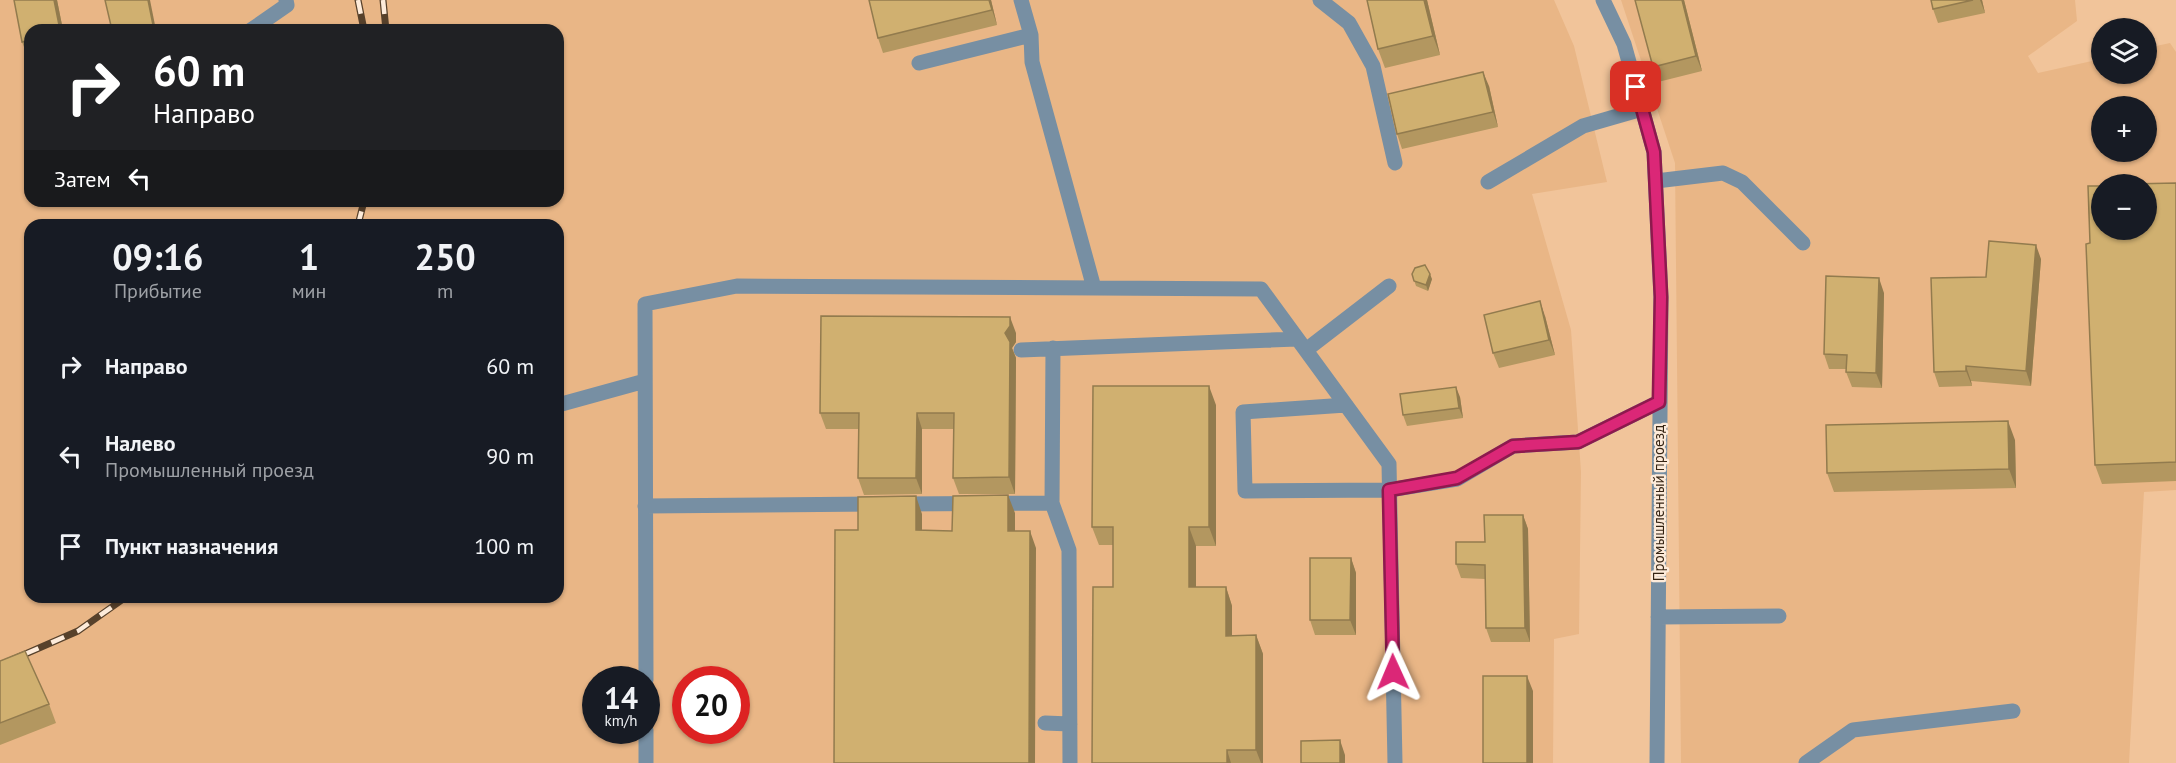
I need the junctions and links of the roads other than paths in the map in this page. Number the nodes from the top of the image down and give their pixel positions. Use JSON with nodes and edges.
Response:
{"nodes":[{"id":1,"x":286,"y":0,"type":"edge"},
{"id":2,"x":1021,"y":0,"type":"edge"},
{"id":3,"x":1320,"y":0,"type":"edge"},
{"id":4,"x":1604,"y":0,"type":"edge"},
{"id":5,"x":260,"y":24,"type":"edge"},
{"id":6,"x":1031,"y":35,"type":"junction"},
{"id":7,"x":919,"y":63,"type":"dead end"},
{"id":8,"x":1642,"y":109,"type":"junction"},
{"id":9,"x":1395,"y":163,"type":"dead end"},
{"id":10,"x":1656,"y":181,"type":"junction"},
{"id":11,"x":1488,"y":182,"type":"dead end"},
{"id":12,"x":1803,"y":243,"type":"dead end"},
{"id":13,"x":1389,"y":286,"type":"dead end"},
{"id":14,"x":1094,"y":288,"type":"junction"},
{"id":15,"x":1301,"y":345,"type":"junction"},
{"id":16,"x":1053,"y":348,"type":"junction"},
{"id":17,"x":1021,"y":350,"type":"dead end"},
{"id":18,"x":645,"y":381,"type":"junction"},
{"id":19,"x":1659,"y":402,"type":"junction"},
{"id":20,"x":564,"y":403,"type":"edge"},
{"id":21,"x":1346,"y":405,"type":"junction"},
{"id":22,"x":1389,"y":490,"type":"junction"},
{"id":23,"x":1052,"y":503,"type":"junction"},
{"id":24,"x":645,"y":506,"type":"junction"},
{"id":25,"x":1779,"y":616,"type":"dead end"},
{"id":26,"x":1658,"y":617,"type":"junction"},
{"id":27,"x":646,"y":666,"type":"edge"},
{"id":28,"x":2013,"y":711,"type":"dead end"},
{"id":29,"x":1045,"y":723,"type":"dead end"},
{"id":30,"x":1070,"y":724,"type":"junction"},
{"id":31,"x":646,"y":744,"type":"edge"},
{"id":32,"x":646,"y":763,"type":"edge"},
{"id":33,"x":1070,"y":763,"type":"edge"},
{"id":34,"x":1395,"y":763,"type":"edge"},
{"id":35,"x":1657,"y":763,"type":"edge"},
{"id":36,"x":1806,"y":763,"type":"edge"}],
"edges":[{"from":1,"to":5,"type":"street"},
{"from":2,"to":6,"type":"street"},
{"from":3,"to":9,"type":"street"},
{"from":4,"to":8,"type":"street","name":"Промышленный проезд"},
{"from":6,"to":7,"type":"street"},
{"from":6,"to":14,"type":"street"},
{"from":8,"to":10,"type":"street","name":"Промышленный проезд"},
{"from":8,"to":11,"type":"street"},
{"from":10,"to":12,"type":"street"},
{"from":10,"to":19,"type":"street","name":"Промышленный проезд"},
{"from":13,"to":15,"type":"street"},
{"from":14,"to":15,"type":"street"},
{"from":14,"to":18,"type":"street"},
{"from":15,"to":16,"type":"street"},
{"from":15,"to":21,"type":"street"},
{"from":16,"to":17,"type":"street"},
{"from":16,"to":23,"type":"street"},
{"from":18,"to":20,"type":"street"},
{"from":18,"to":24,"type":"street"},
{"from":19,"to":22,"type":"street"},
{"from":19,"to":26,"type":"street","name":"Промышленный проезд"},
{"from":21,"to":22,"type":"street"},
{"from":21,"to":22,"type":"street"},
{"from":22,"to":34,"type":"street"},
{"from":23,"to":24,"type":"street"},
{"from":23,"to":30,"type":"street"},
{"from":24,"to":27,"type":"street"},
{"from":25,"to":26,"type":"street"},
{"from":26,"to":35,"type":"street","name":"Промышленный проезд"},
{"from":28,"to":36,"type":"street"},
{"from":29,"to":30,"type":"street"},
{"from":30,"to":33,"type":"street"},
{"from":31,"to":32,"type":"street"}]}
